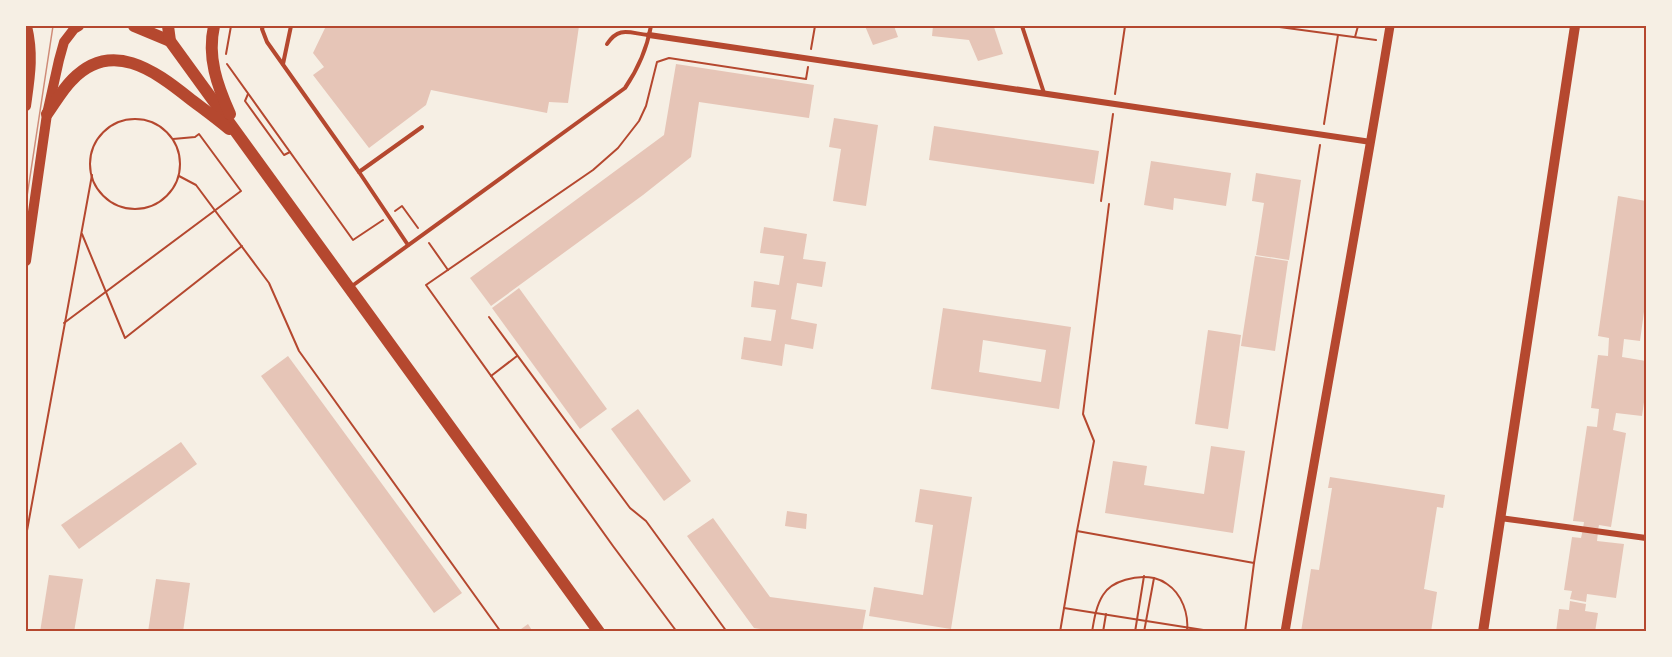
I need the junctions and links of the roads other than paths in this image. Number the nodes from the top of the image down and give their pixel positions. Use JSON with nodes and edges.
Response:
{"nodes":[{"id":1,"x":27,"y":26,"type":"edge"},
{"id":2,"x":79,"y":26,"type":"edge"},
{"id":3,"x":134,"y":26,"type":"edge"},
{"id":4,"x":168,"y":26,"type":"edge"},
{"id":5,"x":214,"y":26,"type":"edge"},
{"id":6,"x":263,"y":26,"type":"edge"},
{"id":7,"x":291,"y":26,"type":"edge"},
{"id":8,"x":651,"y":26,"type":"edge"},
{"id":9,"x":1022,"y":26,"type":"edge"},
{"id":10,"x":1390,"y":26,"type":"edge"},
{"id":11,"x":1575,"y":26,"type":"edge"},
{"id":12,"x":649,"y":35,"type":"junction"},
{"id":13,"x":171,"y":40,"type":"junction"},
{"id":14,"x":607,"y":44,"type":"dead end"},
{"id":15,"x":283,"y":64,"type":"junction"},
{"id":16,"x":1044,"y":93,"type":"junction"},
{"id":17,"x":26,"y":106,"type":"edge"},
{"id":18,"x":48,"y":114,"type":"junction"},
{"id":19,"x":422,"y":127,"type":"dead end"},
{"id":20,"x":239,"y":137,"type":"junction"},
{"id":21,"x":1371,"y":142,"type":"junction"},
{"id":22,"x":359,"y":172,"type":"junction"},
{"id":23,"x":408,"y":245,"type":"junction"},
{"id":24,"x":26,"y":261,"type":"edge"},
{"id":25,"x":349,"y":288,"type":"junction"},
{"id":26,"x":1500,"y":518,"type":"junction"},
{"id":27,"x":1647,"y":538,"type":"edge"},
{"id":28,"x":599,"y":632,"type":"edge"},
{"id":29,"x":1285,"y":632,"type":"edge"},
{"id":30,"x":1483,"y":632,"type":"edge"}],
"edges":[{"from":1,"to":17,"type":"main road"},
{"from":2,"to":18,"type":"main road"},
{"from":3,"to":13,"type":"main road"},
{"from":4,"to":13,"type":"main road"},
{"from":5,"to":20,"type":"main road"},
{"from":6,"to":15,"type":"lane"},
{"from":7,"to":15,"type":"lane"},
{"from":8,"to":12,"type":"lane"},
{"from":9,"to":16,"type":"lane"},
{"from":10,"to":21,"type":"street"},
{"from":11,"to":26,"type":"main road"},
{"from":12,"to":14,"type":"lane"},
{"from":12,"to":16,"type":"street"},
{"from":12,"to":23,"type":"lane"},
{"from":13,"to":20,"type":"main road"},
{"from":15,"to":22,"type":"lane"},
{"from":16,"to":21,"type":"street"},
{"from":18,"to":20,"type":"main road"},
{"from":18,"to":24,"type":"main road"},
{"from":19,"to":22,"type":"lane"},
{"from":20,"to":25,"type":"main road"},
{"from":21,"to":29,"type":"street"},
{"from":22,"to":23,"type":"lane"},
{"from":23,"to":25,"type":"lane"},
{"from":25,"to":28,"type":"main road"},
{"from":26,"to":27,"type":"street"},
{"from":26,"to":30,"type":"main road"}]}
